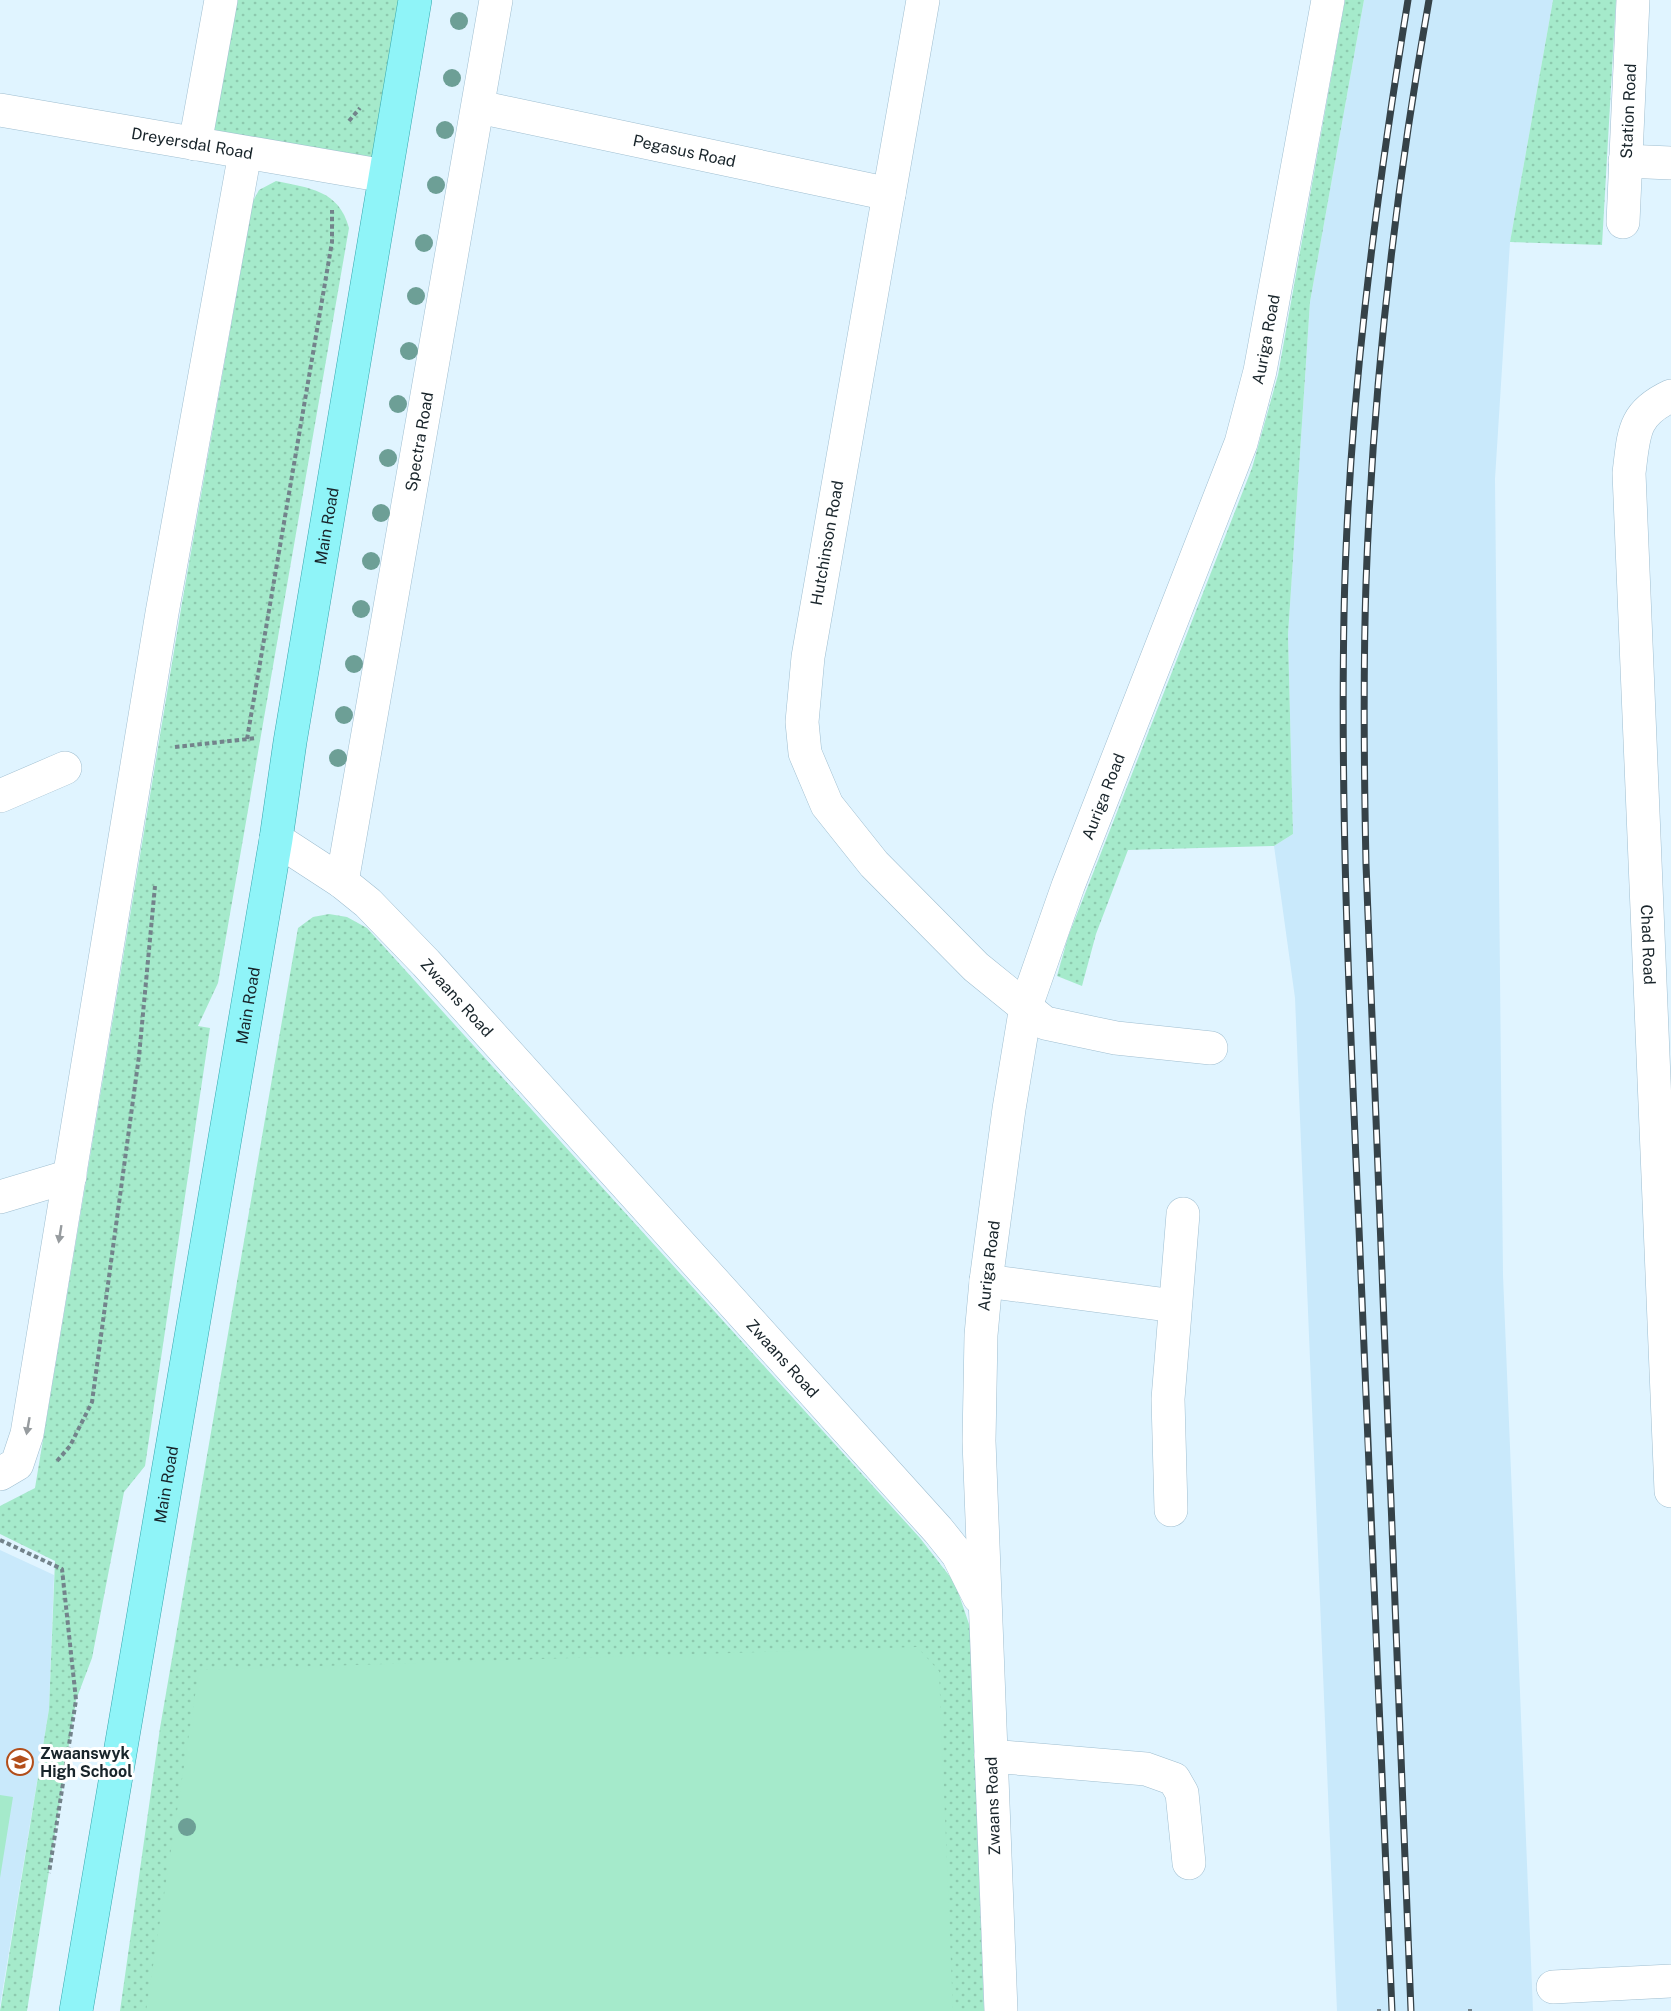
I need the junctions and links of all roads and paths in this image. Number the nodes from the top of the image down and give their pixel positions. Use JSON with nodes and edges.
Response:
{"nodes":[{"id":1,"x":221,"y":0,"type":"edge"},
{"id":2,"x":415,"y":0,"type":"edge"},
{"id":3,"x":496,"y":0,"type":"edge"},
{"id":4,"x":922,"y":0,"type":"edge"},
{"id":5,"x":1328,"y":0,"type":"edge"},
{"id":6,"x":1633,"y":0,"type":"edge"},
{"id":7,"x":479,"y":107,"type":"junction"},
{"id":8,"x":0,"y":110,"type":"edge"},
{"id":9,"x":195,"y":144,"type":"junction"},
{"id":10,"x":245,"y":153,"type":"junction"},
{"id":11,"x":1625,"y":161,"type":"junction"},
{"id":12,"x":1671,"y":163,"type":"edge"},
{"id":13,"x":385,"y":176,"type":"junction"},
{"id":14,"x":888,"y":194,"type":"junction"},
{"id":15,"x":332,"y":210,"type":"dead end"},
{"id":16,"x":1623,"y":222,"type":"dead end"},
{"id":17,"x":1662,"y":400,"type":"edge"},
{"id":18,"x":260,"y":738,"type":"dead end"},
{"id":19,"x":247,"y":740,"type":"junction"},
{"id":20,"x":168,"y":747,"type":"dead end"},
{"id":21,"x":65,"y":768,"type":"dead end"},
{"id":22,"x":0,"y":796,"type":"edge"},
{"id":23,"x":1658,"y":838,"type":"edge"},
{"id":24,"x":276,"y":839,"type":"junction"},
{"id":25,"x":156,"y":878,"type":"dead end"},
{"id":26,"x":342,"y":882,"type":"junction"},
{"id":27,"x":1026,"y":1006,"type":"junction"},
{"id":28,"x":1211,"y":1048,"type":"dead end"},
{"id":29,"x":70,"y":1176,"type":"junction"},
{"id":30,"x":0,"y":1197,"type":"edge"},
{"id":31,"x":1183,"y":1214,"type":"dead end"},
{"id":32,"x":986,"y":1281,"type":"junction"},
{"id":33,"x":1175,"y":1306,"type":"junction"},
{"id":34,"x":51,"y":1468,"type":"dead end"},
{"id":35,"x":0,"y":1474,"type":"edge"},
{"id":36,"x":1671,"y":1491,"type":"edge"},
{"id":37,"x":1171,"y":1510,"type":"dead end"},
{"id":38,"x":0,"y":1540,"type":"edge"},
{"id":39,"x":985,"y":1610,"type":"junction"},
{"id":40,"x":991,"y":1756,"type":"junction"},
{"id":41,"x":1189,"y":1863,"type":"dead end"},
{"id":42,"x":49,"y":1873,"type":"dead end"},
{"id":43,"x":1671,"y":1981,"type":"edge"},
{"id":44,"x":1553,"y":1987,"type":"dead end"},
{"id":45,"x":76,"y":2011,"type":"edge"},
{"id":46,"x":1001,"y":2011,"type":"edge"}],
"edges":[{"from":1,"to":9,"type":"street"},
{"from":2,"to":13,"type":"main road","name":"Main Road"},
{"from":3,"to":7,"type":"street","name":"Spectra Road"},
{"from":4,"to":14,"type":"street","name":"Hutchinson Road"},
{"from":5,"to":27,"type":"street","name":"Auriga Road"},
{"from":6,"to":11,"type":"street","name":"Station Road"},
{"from":7,"to":14,"type":"street","name":"Pegasus Road"},
{"from":7,"to":26,"type":"street","name":"Spectra Road"},
{"from":8,"to":9,"type":"street","name":"Dreyersdal Road"},
{"from":9,"to":10,"type":"street","name":"Dreyersdal Road"},
{"from":10,"to":13,"type":"street","name":"Dreyersdal Road"},
{"from":10,"to":29,"type":"street"},
{"from":11,"to":12,"type":"street"},
{"from":11,"to":16,"type":"street","name":"Station Road"},
{"from":13,"to":24,"type":"main road","name":"Main Road"},
{"from":14,"to":27,"type":"street","name":"Hutchinson Road"},
{"from":15,"to":19,"type":"path"},
{"from":17,"to":23,"type":"street","name":"Chad Road"},
{"from":18,"to":19,"type":"path"},
{"from":19,"to":20,"type":"path"},
{"from":21,"to":22,"type":"street"},
{"from":23,"to":36,"type":"street","name":"Chad Road"},
{"from":24,"to":26,"type":"street","name":"Zwaans Road"},
{"from":24,"to":45,"type":"main road","name":"Main Road"},
{"from":25,"to":34,"type":"path"},
{"from":26,"to":39,"type":"street","name":"Zwaans Road"},
{"from":27,"to":28,"type":"street","name":"Hutchinson Road"},
{"from":27,"to":32,"type":"street","name":"Auriga Road"},
{"from":29,"to":30,"type":"street"},
{"from":29,"to":35,"type":"street","one_way":true},
{"from":31,"to":33,"type":"street"},
{"from":32,"to":33,"type":"street"},
{"from":32,"to":39,"type":"street","name":"Auriga Road"},
{"from":33,"to":37,"type":"street"},
{"from":38,"to":42,"type":"path"},
{"from":39,"to":40,"type":"street","name":"Zwaans Road"},
{"from":40,"to":41,"type":"street"},
{"from":40,"to":46,"type":"street","name":"Zwaans Road"},
{"from":43,"to":44,"type":"street"}]}
